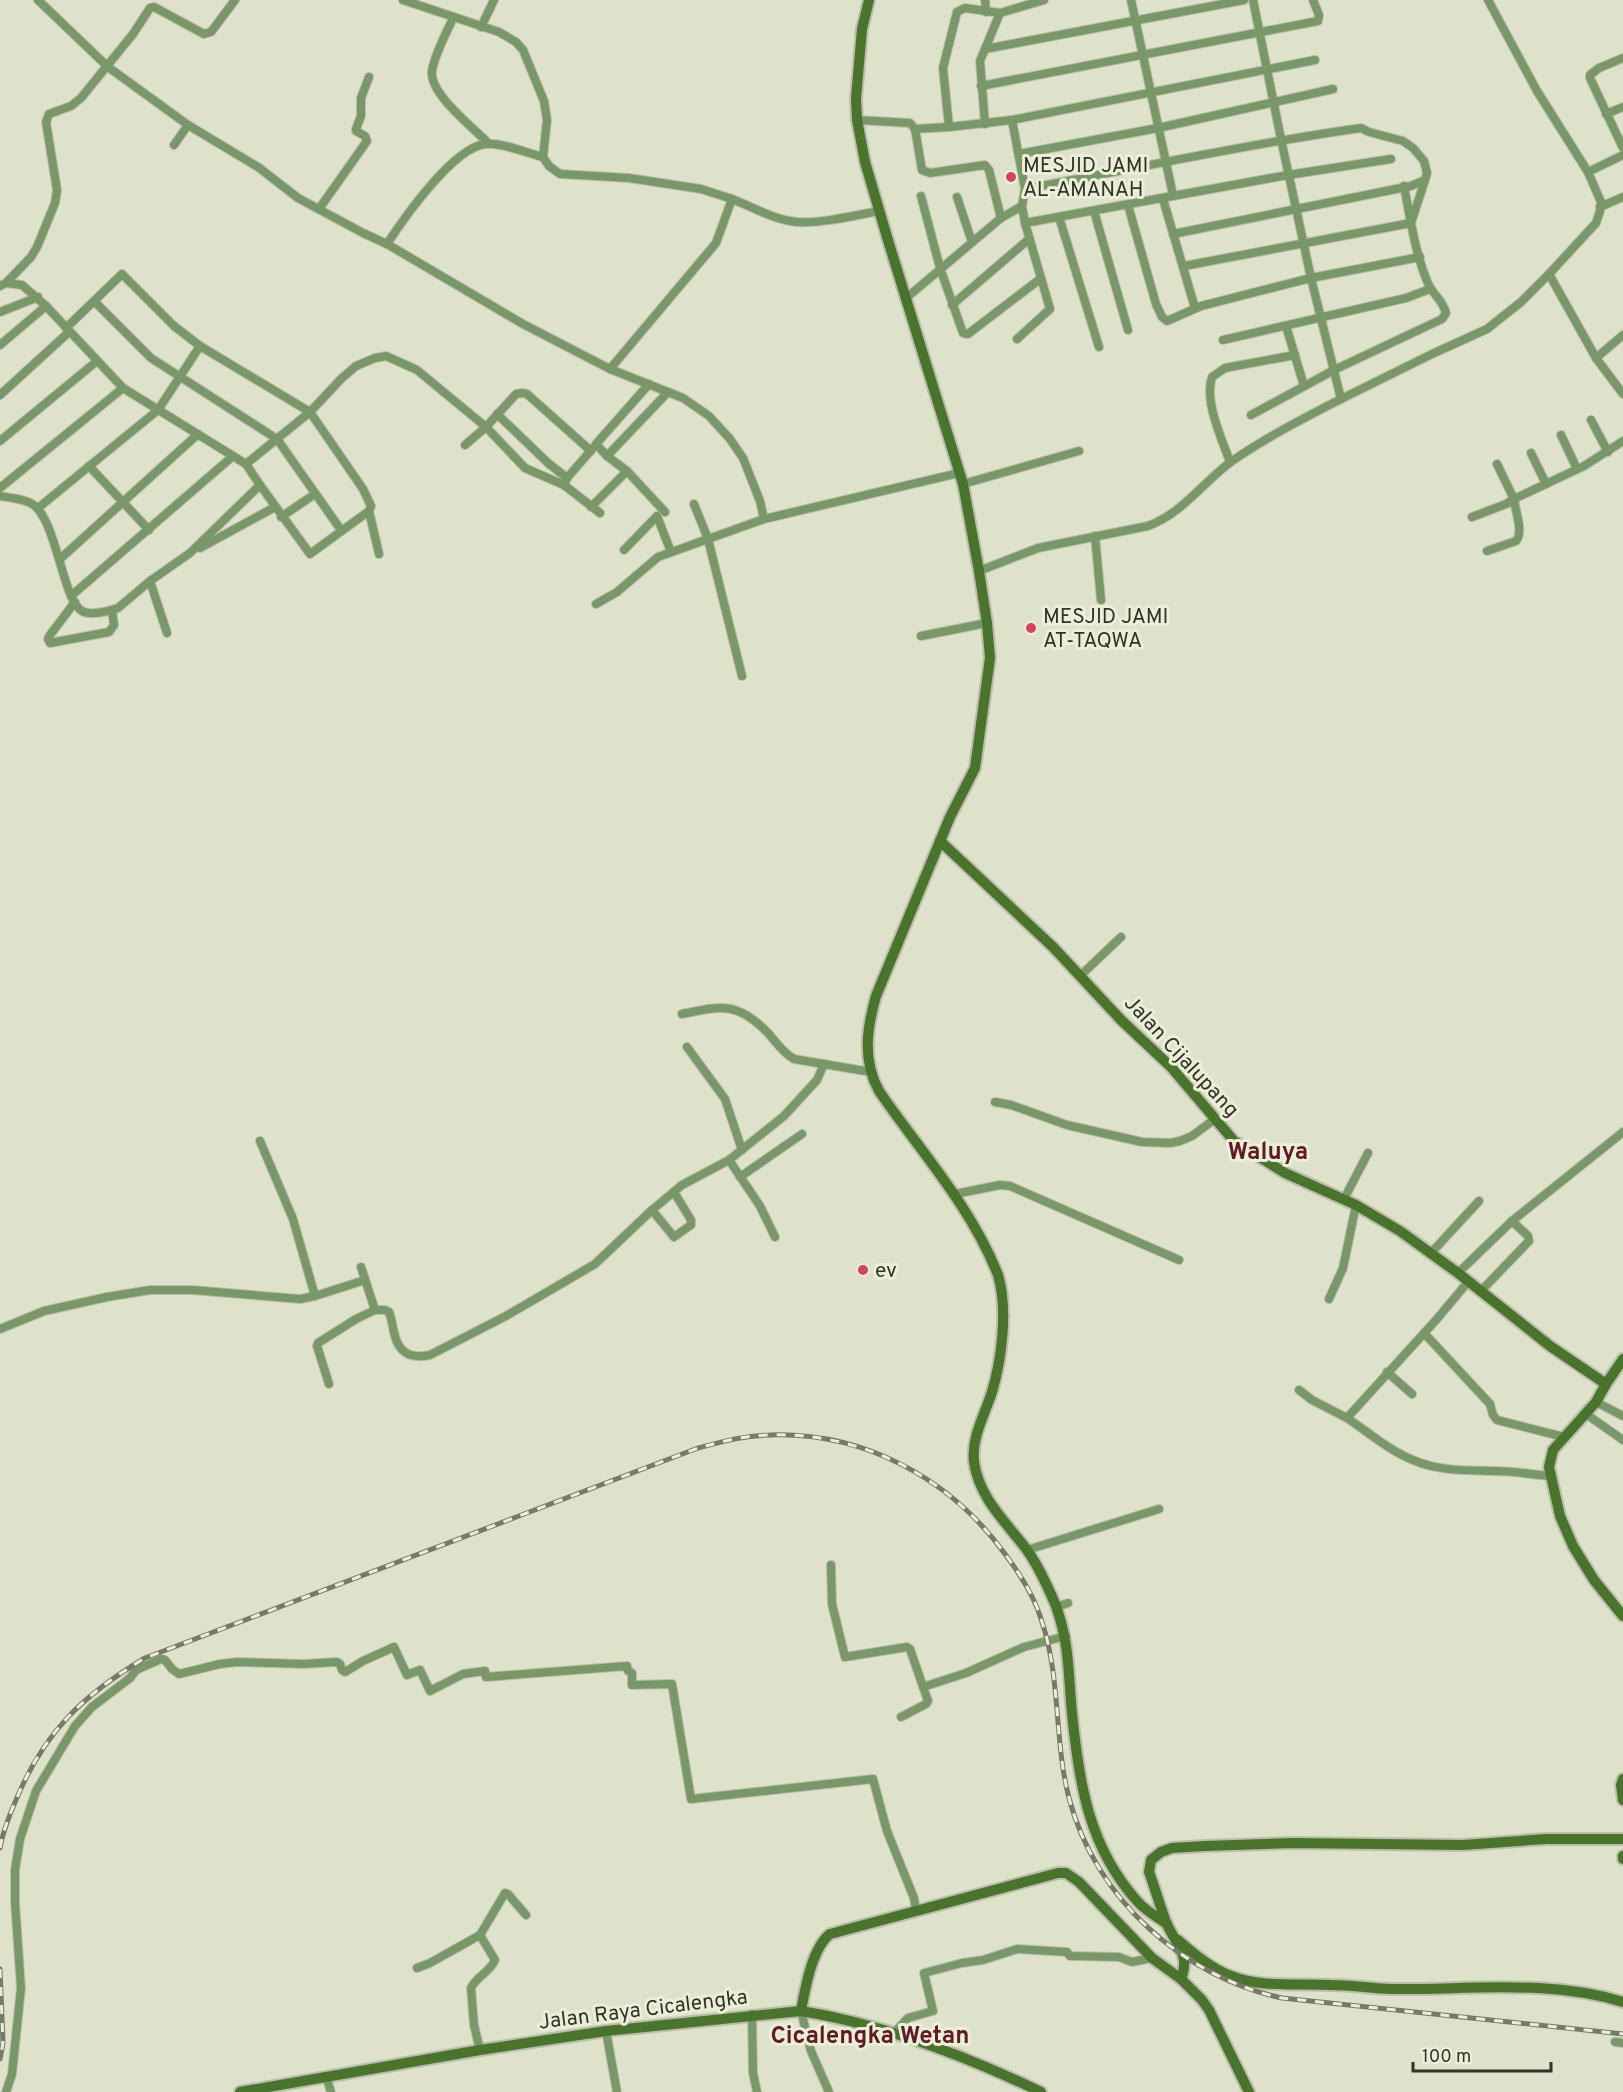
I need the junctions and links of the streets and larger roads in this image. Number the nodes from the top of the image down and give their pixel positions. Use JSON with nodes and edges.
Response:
{"nodes":[{"id":1,"x":38,"y":0,"type":"edge"},
{"id":2,"x":235,"y":0,"type":"edge"},
{"id":3,"x":403,"y":0,"type":"edge"},
{"id":4,"x":494,"y":0,"type":"edge"},
{"id":5,"x":869,"y":0,"type":"edge"},
{"id":6,"x":985,"y":0,"type":"edge"},
{"id":7,"x":1044,"y":0,"type":"edge"},
{"id":8,"x":1131,"y":0,"type":"edge"},
{"id":9,"x":1244,"y":0,"type":"edge"},
{"id":10,"x":1253,"y":0,"type":"edge"},
{"id":11,"x":1313,"y":0,"type":"edge"},
{"id":12,"x":1488,"y":0,"type":"edge"},
{"id":13,"x":1028,"y":2,"type":"edge"},
{"id":14,"x":986,"y":12,"type":"junction"},
{"id":15,"x":1000,"y":13,"type":"junction"},
{"id":16,"x":453,"y":18,"type":"junction"},
{"id":17,"x":1134,"y":22,"type":"junction"},
{"id":18,"x":481,"y":27,"type":"junction"},
{"id":19,"x":1260,"y":32,"type":"junction"},
{"id":20,"x":985,"y":49,"type":"junction"},
{"id":21,"x":1141,"y":54,"type":"junction"},
{"id":22,"x":1623,"y":58,"type":"edge"},
{"id":23,"x":1315,"y":60,"type":"dead end"},
{"id":24,"x":108,"y":67,"type":"junction"},
{"id":25,"x":1265,"y":69,"type":"junction"},
{"id":26,"x":369,"y":77,"type":"dead end"},
{"id":27,"x":981,"y":86,"type":"junction"},
{"id":28,"x":1333,"y":89,"type":"dead end"},
{"id":29,"x":1150,"y":92,"type":"junction"},
{"id":30,"x":1273,"y":104,"type":"junction"},
{"id":31,"x":1623,"y":107,"type":"edge"},
{"id":32,"x":1606,"y":114,"type":"junction"},
{"id":33,"x":857,"y":120,"type":"junction"},
{"id":34,"x":1012,"y":120,"type":"junction"},
{"id":35,"x":984,"y":124,"type":"junction"},
{"id":36,"x":188,"y":125,"type":"junction"},
{"id":37,"x":949,"y":127,"type":"junction"},
{"id":38,"x":1158,"y":128,"type":"junction"},
{"id":39,"x":915,"y":129,"type":"junction"},
{"id":40,"x":1281,"y":140,"type":"junction"},
{"id":41,"x":489,"y":144,"type":"junction"},
{"id":42,"x":174,"y":145,"type":"dead end"},
{"id":43,"x":1623,"y":148,"type":"edge"},
{"id":44,"x":1019,"y":154,"type":"junction"},
{"id":45,"x":1623,"y":155,"type":"edge"},
{"id":46,"x":543,"y":157,"type":"junction"},
{"id":47,"x":1391,"y":159,"type":"dead end"},
{"id":48,"x":1166,"y":163,"type":"junction"},
{"id":49,"x":1588,"y":172,"type":"junction"},
{"id":50,"x":1288,"y":175,"type":"junction"},
{"id":51,"x":1425,"y":180,"type":"junction"},
{"id":52,"x":1404,"y":186,"type":"junction"},
{"id":53,"x":1025,"y":189,"type":"junction"},
{"id":54,"x":1173,"y":195,"type":"junction"},
{"id":55,"x":921,"y":196,"type":"dead end"},
{"id":56,"x":957,"y":197,"type":"dead end"},
{"id":57,"x":1623,"y":197,"type":"edge"},
{"id":58,"x":732,"y":199,"type":"junction"},
{"id":59,"x":1163,"y":199,"type":"junction"},
{"id":60,"x":1128,"y":205,"type":"junction"},
{"id":61,"x":1022,"y":206,"type":"junction"},
{"id":62,"x":1600,"y":207,"type":"junction"},
{"id":63,"x":319,"y":209,"type":"junction"},
{"id":64,"x":1296,"y":209,"type":"junction"},
{"id":65,"x":880,"y":211,"type":"junction"},
{"id":66,"x":1094,"y":211,"type":"junction"},
{"id":67,"x":1059,"y":217,"type":"junction"},
{"id":68,"x":1001,"y":218,"type":"junction"},
{"id":69,"x":1025,"y":223,"type":"junction"},
{"id":70,"x":1411,"y":223,"type":"junction"},
{"id":71,"x":1173,"y":234,"type":"junction"},
{"id":72,"x":1029,"y":239,"type":"junction"},
{"id":73,"x":972,"y":242,"type":"junction"},
{"id":74,"x":387,"y":244,"type":"junction"},
{"id":75,"x":1304,"y":244,"type":"junction"},
{"id":76,"x":1420,"y":257,"type":"junction"},
{"id":77,"x":1184,"y":266,"type":"junction"},
{"id":78,"x":940,"y":268,"type":"junction"},
{"id":79,"x":1549,"y":274,"type":"junction"},
{"id":80,"x":1311,"y":278,"type":"junction"},
{"id":81,"x":1040,"y":279,"type":"junction"},
{"id":82,"x":3,"y":285,"type":"edge"},
{"id":83,"x":1430,"y":289,"type":"junction"},
{"id":84,"x":38,"y":297,"type":"junction"},
{"id":85,"x":905,"y":299,"type":"junction"},
{"id":86,"x":93,"y":302,"type":"junction"},
{"id":87,"x":952,"y":304,"type":"junction"},
{"id":88,"x":46,"y":306,"type":"junction"},
{"id":89,"x":1195,"y":308,"type":"junction"},
{"id":90,"x":0,"y":312,"type":"edge"},
{"id":91,"x":1321,"y":318,"type":"junction"},
{"id":92,"x":1286,"y":326,"type":"junction"},
{"id":93,"x":68,"y":330,"type":"junction"},
{"id":94,"x":1128,"y":330,"type":"dead end"},
{"id":95,"x":1623,"y":335,"type":"edge"},
{"id":96,"x":1017,"y":339,"type":"dead end"},
{"id":97,"x":1223,"y":340,"type":"dead end"},
{"id":98,"x":0,"y":345,"type":"edge"},
{"id":99,"x":200,"y":346,"type":"junction"},
{"id":100,"x":1099,"y":346,"type":"dead end"},
{"id":101,"x":1295,"y":355,"type":"junction"},
{"id":102,"x":1596,"y":358,"type":"junction"},
{"id":103,"x":97,"y":361,"type":"junction"},
{"id":104,"x":610,"y":369,"type":"junction"},
{"id":105,"x":1334,"y":370,"type":"junction"},
{"id":106,"x":180,"y":377,"type":"junction"},
{"id":107,"x":649,"y":384,"type":"junction"},
{"id":108,"x":1304,"y":386,"type":"junction"},
{"id":109,"x":123,"y":388,"type":"junction"},
{"id":110,"x":668,"y":392,"type":"junction"},
{"id":111,"x":1623,"y":394,"type":"edge"},
{"id":112,"x":0,"y":395,"type":"edge"},
{"id":113,"x":1341,"y":399,"type":"junction"},
{"id":114,"x":158,"y":410,"type":"junction"},
{"id":115,"x":310,"y":412,"type":"junction"},
{"id":116,"x":497,"y":414,"type":"junction"},
{"id":117,"x":1251,"y":415,"type":"dead end"},
{"id":118,"x":1591,"y":420,"type":"dead end"},
{"id":119,"x":486,"y":427,"type":"junction"},
{"id":120,"x":198,"y":434,"type":"junction"},
{"id":121,"x":1561,"y":435,"type":"dead end"},
{"id":122,"x":277,"y":439,"type":"junction"},
{"id":123,"x":0,"y":441,"type":"edge"},
{"id":124,"x":1623,"y":441,"type":"edge"},
{"id":125,"x":465,"y":445,"type":"dead end"},
{"id":126,"x":594,"y":447,"type":"junction"},
{"id":127,"x":1079,"y":451,"type":"dead end"},
{"id":128,"x":1608,"y":452,"type":"junction"},
{"id":129,"x":1531,"y":453,"type":"dead end"},
{"id":130,"x":233,"y":456,"type":"junction"},
{"id":131,"x":607,"y":456,"type":"junction"},
{"id":132,"x":1230,"y":462,"type":"junction"},
{"id":133,"x":246,"y":464,"type":"junction"},
{"id":134,"x":1497,"y":464,"type":"dead end"},
{"id":135,"x":89,"y":466,"type":"junction"},
{"id":136,"x":1577,"y":470,"type":"junction"},
{"id":137,"x":627,"y":471,"type":"junction"},
{"id":138,"x":961,"y":478,"type":"junction"},
{"id":139,"x":565,"y":482,"type":"junction"},
{"id":140,"x":1546,"y":484,"type":"junction"},
{"id":141,"x":260,"y":485,"type":"junction"},
{"id":142,"x":0,"y":488,"type":"edge"},
{"id":143,"x":315,"y":494,"type":"junction"},
{"id":144,"x":0,"y":496,"type":"edge"},
{"id":145,"x":1514,"y":499,"type":"junction"},
{"id":146,"x":123,"y":502,"type":"junction"},
{"id":147,"x":694,"y":504,"type":"dead end"},
{"id":148,"x":275,"y":507,"type":"junction"},
{"id":149,"x":591,"y":507,"type":"junction"},
{"id":150,"x":38,"y":508,"type":"junction"},
{"id":151,"x":369,"y":511,"type":"junction"},
{"id":152,"x":665,"y":512,"type":"dead end"},
{"id":153,"x":600,"y":513,"type":"dead end"},
{"id":154,"x":282,"y":517,"type":"junction"},
{"id":155,"x":1472,"y":517,"type":"dead end"},
{"id":156,"x":764,"y":519,"type":"junction"},
{"id":157,"x":149,"y":530,"type":"junction"},
{"id":158,"x":341,"y":530,"type":"junction"},
{"id":159,"x":1095,"y":536,"type":"junction"},
{"id":160,"x":708,"y":538,"type":"junction"},
{"id":161,"x":624,"y":550,"type":"dead end"},
{"id":162,"x":1487,"y":551,"type":"dead end"},
{"id":163,"x":671,"y":552,"type":"junction"},
{"id":164,"x":190,"y":553,"type":"junction"},
{"id":165,"x":379,"y":554,"type":"dead end"},
{"id":166,"x":60,"y":559,"type":"junction"},
{"id":167,"x":979,"y":571,"type":"junction"},
{"id":168,"x":150,"y":581,"type":"junction"},
{"id":169,"x":73,"y":599,"type":"junction"},
{"id":170,"x":1101,"y":600,"type":"dead end"},
{"id":171,"x":596,"y":604,"type":"dead end"},
{"id":172,"x":112,"y":610,"type":"junction"},
{"id":173,"x":987,"y":623,"type":"junction"},
{"id":174,"x":167,"y":633,"type":"dead end"},
{"id":175,"x":921,"y":636,"type":"dead end"},
{"id":176,"x":742,"y":676,"type":"dead end"},
{"id":177,"x":940,"y":841,"type":"junction"},
{"id":178,"x":1121,"y":937,"type":"dead end"},
{"id":179,"x":1080,"y":976,"type":"junction"},
{"id":180,"x":682,"y":1014,"type":"dead end"},
{"id":181,"x":687,"y":1047,"type":"dead end"},
{"id":182,"x":824,"y":1064,"type":"junction"},
{"id":183,"x":871,"y":1072,"type":"junction"},
{"id":184,"x":995,"y":1102,"type":"dead end"},
{"id":185,"x":1215,"y":1119,"type":"junction"},
{"id":186,"x":1623,"y":1132,"type":"edge"},
{"id":187,"x":802,"y":1134,"type":"dead end"},
{"id":188,"x":260,"y":1142,"type":"dead end"},
{"id":189,"x":742,"y":1150,"type":"junction"},
{"id":190,"x":1368,"y":1153,"type":"dead end"},
{"id":191,"x":729,"y":1160,"type":"junction"},
{"id":192,"x":740,"y":1177,"type":"junction"},
{"id":193,"x":674,"y":1192,"type":"junction"},
{"id":194,"x":955,"y":1194,"type":"junction"},
{"id":195,"x":1344,"y":1199,"type":"junction"},
{"id":196,"x":1479,"y":1201,"type":"dead end"},
{"id":197,"x":1356,"y":1205,"type":"junction"},
{"id":198,"x":652,"y":1210,"type":"junction"},
{"id":199,"x":1512,"y":1221,"type":"junction"},
{"id":200,"x":775,"y":1237,"type":"dead end"},
{"id":201,"x":1431,"y":1253,"type":"junction"},
{"id":202,"x":1179,"y":1260,"type":"dead end"},
{"id":203,"x":361,"y":1267,"type":"dead end"},
{"id":204,"x":1458,"y":1273,"type":"junction"},
{"id":205,"x":366,"y":1280,"type":"junction"},
{"id":206,"x":1468,"y":1282,"type":"junction"},
{"id":207,"x":1480,"y":1292,"type":"junction"},
{"id":208,"x":315,"y":1296,"type":"junction"},
{"id":209,"x":1329,"y":1299,"type":"dead end"},
{"id":210,"x":375,"y":1310,"type":"junction"},
{"id":211,"x":0,"y":1329,"type":"edge"},
{"id":212,"x":1424,"y":1333,"type":"junction"},
{"id":213,"x":1623,"y":1359,"type":"edge"},
{"id":214,"x":1387,"y":1372,"type":"junction"},
{"id":215,"x":329,"y":1384,"type":"dead end"},
{"id":216,"x":1605,"y":1384,"type":"junction"},
{"id":217,"x":1299,"y":1390,"type":"dead end"},
{"id":218,"x":1412,"y":1394,"type":"dead end"},
{"id":219,"x":1596,"y":1402,"type":"junction"},
{"id":220,"x":1586,"y":1414,"type":"junction"},
{"id":221,"x":1623,"y":1416,"type":"edge"},
{"id":222,"x":1347,"y":1418,"type":"junction"},
{"id":223,"x":1564,"y":1437,"type":"junction"},
{"id":224,"x":1623,"y":1440,"type":"edge"},
{"id":225,"x":1550,"y":1476,"type":"junction"},
{"id":226,"x":1159,"y":1509,"type":"dead end"},
{"id":227,"x":1027,"y":1550,"type":"junction"},
{"id":228,"x":831,"y":1565,"type":"dead end"},
{"id":229,"x":1068,"y":1603,"type":"dead end"},
{"id":230,"x":1056,"y":1607,"type":"junction"},
{"id":231,"x":1623,"y":1616,"type":"edge"},
{"id":232,"x":1066,"y":1636,"type":"junction"},
{"id":233,"x":924,"y":1687,"type":"junction"},
{"id":234,"x":901,"y":1717,"type":"dead end"},
{"id":235,"x":1623,"y":1779,"type":"edge"},
{"id":236,"x":1623,"y":1800,"type":"edge"},
{"id":237,"x":1623,"y":1839,"type":"edge"},
{"id":238,"x":916,"y":1911,"type":"junction"},
{"id":239,"x":526,"y":1915,"type":"dead end"},
{"id":240,"x":1167,"y":1924,"type":"junction"},
{"id":241,"x":480,"y":1935,"type":"junction"},
{"id":242,"x":1176,"y":1938,"type":"junction"},
{"id":243,"x":1152,"y":1958,"type":"junction"},
{"id":244,"x":417,"y":1968,"type":"dead end"},
{"id":245,"x":1180,"y":1979,"type":"junction"},
{"id":246,"x":1623,"y":2002,"type":"edge"},
{"id":247,"x":801,"y":2011,"type":"junction"},
{"id":248,"x":752,"y":2014,"type":"junction"},
{"id":249,"x":606,"y":2031,"type":"junction"},
{"id":250,"x":894,"y":2033,"type":"junction"},
{"id":251,"x":480,"y":2050,"type":"junction"},
{"id":252,"x":326,"y":2076,"type":"junction"},
{"id":253,"x":6,"y":2092,"type":"edge"},
{"id":254,"x":240,"y":2092,"type":"edge"},
{"id":255,"x":331,"y":2092,"type":"edge"},
{"id":256,"x":617,"y":2092,"type":"edge"},
{"id":257,"x":757,"y":2092,"type":"edge"},
{"id":258,"x":829,"y":2092,"type":"edge"},
{"id":259,"x":1041,"y":2092,"type":"edge"},
{"id":260,"x":1250,"y":2092,"type":"edge"}],
"edges":[{"from":1,"to":24,"type":"street"},
{"from":2,"to":24,"type":"street"},
{"from":3,"to":16,"type":"street"},
{"from":4,"to":18,"type":"street"},
{"from":5,"to":33,"type":"street"},
{"from":6,"to":14,"type":"street"},
{"from":7,"to":13,"type":"street"},
{"from":8,"to":17,"type":"street"},
{"from":9,"to":17,"type":"street"},
{"from":10,"to":19,"type":"street"},
{"from":11,"to":19,"type":"street"},
{"from":12,"to":49,"type":"street"},
{"from":13,"to":15,"type":"street"},
{"from":14,"to":15,"type":"street"},
{"from":14,"to":37,"type":"street"},
{"from":15,"to":20,"type":"street"},
{"from":16,"to":18,"type":"street"},
{"from":16,"to":41,"type":"street"},
{"from":17,"to":20,"type":"street"},
{"from":17,"to":21,"type":"street"},
{"from":18,"to":46,"type":"street"},
{"from":19,"to":21,"type":"street"},
{"from":19,"to":25,"type":"street"},
{"from":20,"to":27,"type":"street"},
{"from":21,"to":27,"type":"street"},
{"from":21,"to":29,"type":"street"},
{"from":22,"to":32,"type":"street"},
{"from":23,"to":25,"type":"street"},
{"from":24,"to":36,"type":"street"},
{"from":24,"to":82,"type":"street"},
{"from":25,"to":29,"type":"street"},
{"from":25,"to":30,"type":"street"},
{"from":26,"to":63,"type":"street"},
{"from":27,"to":35,"type":"street"},
{"from":28,"to":30,"type":"street"},
{"from":29,"to":34,"type":"street"},
{"from":29,"to":38,"type":"street"},
{"from":30,"to":38,"type":"street"},
{"from":30,"to":40,"type":"street"},
{"from":31,"to":32,"type":"street"},
{"from":32,"to":43,"type":"street"},
{"from":33,"to":39,"type":"street"},
{"from":33,"to":65,"type":"street"},
{"from":34,"to":35,"type":"street"},
{"from":34,"to":44,"type":"street"},
{"from":35,"to":37,"type":"street"},
{"from":36,"to":42,"type":"street"},
{"from":36,"to":63,"type":"street"},
{"from":37,"to":39,"type":"street"},
{"from":38,"to":44,"type":"street"},
{"from":38,"to":48,"type":"street"},
{"from":39,"to":68,"type":"street"},
{"from":40,"to":48,"type":"street"},
{"from":40,"to":50,"type":"street"},
{"from":40,"to":51,"type":"street"},
{"from":41,"to":46,"type":"street"},
{"from":41,"to":74,"type":"street"},
{"from":44,"to":53,"type":"street"},
{"from":45,"to":49,"type":"street"},
{"from":46,"to":58,"type":"street"},
{"from":47,"to":50,"type":"street"},
{"from":48,"to":53,"type":"street"},
{"from":48,"to":54,"type":"street"},
{"from":49,"to":62,"type":"street"},
{"from":50,"to":54,"type":"street"},
{"from":50,"to":64,"type":"street"},
{"from":51,"to":52,"type":"street"},
{"from":51,"to":70,"type":"street"},
{"from":52,"to":64,"type":"street"},
{"from":52,"to":70,"type":"street"},
{"from":53,"to":61,"type":"street"},
{"from":54,"to":59,"type":"street"},
{"from":55,"to":78,"type":"street"},
{"from":56,"to":73,"type":"street"},
{"from":57,"to":62,"type":"street"},
{"from":58,"to":65,"type":"street"},
{"from":58,"to":104,"type":"street"},
{"from":59,"to":60,"type":"street"},
{"from":59,"to":71,"type":"street"},
{"from":60,"to":66,"type":"street"},
{"from":60,"to":89,"type":"street"},
{"from":61,"to":68,"type":"street"},
{"from":61,"to":69,"type":"street"},
{"from":62,"to":79,"type":"street"},
{"from":63,"to":74,"type":"street"},
{"from":64,"to":71,"type":"street"},
{"from":64,"to":75,"type":"street"},
{"from":65,"to":85,"type":"street"},
{"from":66,"to":67,"type":"street"},
{"from":66,"to":94,"type":"street"},
{"from":67,"to":69,"type":"street"},
{"from":67,"to":100,"type":"street"},
{"from":68,"to":73,"type":"street"},
{"from":69,"to":72,"type":"street"},
{"from":70,"to":75,"type":"street"},
{"from":70,"to":76,"type":"street"},
{"from":71,"to":77,"type":"street"},
{"from":72,"to":81,"type":"street"},
{"from":72,"to":87,"type":"street"},
{"from":73,"to":78,"type":"street"},
{"from":74,"to":104,"type":"street"},
{"from":75,"to":77,"type":"street"},
{"from":75,"to":80,"type":"street"},
{"from":76,"to":80,"type":"street"},
{"from":76,"to":83,"type":"street"},
{"from":77,"to":89,"type":"street"},
{"from":78,"to":85,"type":"street"},
{"from":78,"to":87,"type":"street"},
{"from":79,"to":102,"type":"street"},
{"from":79,"to":113,"type":"street"},
{"from":80,"to":89,"type":"street"},
{"from":80,"to":91,"type":"street"},
{"from":81,"to":87,"type":"street"},
{"from":81,"to":96,"type":"street"},
{"from":82,"to":84,"type":"street"},
{"from":83,"to":91,"type":"street"},
{"from":83,"to":105,"type":"street"},
{"from":84,"to":88,"type":"street"},
{"from":84,"to":90,"type":"street"},
{"from":85,"to":138,"type":"street"},
{"from":86,"to":93,"type":"street"},
{"from":86,"to":99,"type":"street"},
{"from":86,"to":106,"type":"street"},
{"from":88,"to":93,"type":"street"},
{"from":88,"to":98,"type":"street"},
{"from":91,"to":92,"type":"street"},
{"from":91,"to":105,"type":"street"},
{"from":92,"to":97,"type":"street"},
{"from":92,"to":101,"type":"street"},
{"from":93,"to":103,"type":"street"},
{"from":93,"to":112,"type":"street"},
{"from":95,"to":102,"type":"street"},
{"from":99,"to":106,"type":"street"},
{"from":99,"to":115,"type":"street"},
{"from":101,"to":108,"type":"street"},
{"from":101,"to":132,"type":"street"},
{"from":102,"to":111,"type":"street"},
{"from":103,"to":109,"type":"street"},
{"from":103,"to":123,"type":"street"},
{"from":104,"to":107,"type":"street"},
{"from":105,"to":108,"type":"street"},
{"from":105,"to":113,"type":"street"},
{"from":106,"to":114,"type":"street"},
{"from":106,"to":122,"type":"street"},
{"from":107,"to":110,"type":"street"},
{"from":107,"to":126,"type":"street"},
{"from":108,"to":117,"type":"street"},
{"from":109,"to":114,"type":"street"},
{"from":109,"to":142,"type":"street"},
{"from":110,"to":131,"type":"street"},
{"from":110,"to":156,"type":"street"},
{"from":113,"to":132,"type":"street"},
{"from":114,"to":120,"type":"street"},
{"from":114,"to":135,"type":"street"},
{"from":115,"to":119,"type":"street"},
{"from":115,"to":122,"type":"street"},
{"from":115,"to":151,"type":"street"},
{"from":116,"to":119,"type":"street"},
{"from":116,"to":126,"type":"street"},
{"from":116,"to":139,"type":"street"},
{"from":118,"to":128,"type":"street"},
{"from":119,"to":125,"type":"street"},
{"from":119,"to":139,"type":"street"},
{"from":120,"to":130,"type":"street"},
{"from":120,"to":146,"type":"street"},
{"from":121,"to":136,"type":"street"},
{"from":122,"to":133,"type":"street"},
{"from":122,"to":143,"type":"street"},
{"from":124,"to":128,"type":"street"},
{"from":126,"to":131,"type":"street"},
{"from":126,"to":139,"type":"street"},
{"from":127,"to":138,"type":"street"},
{"from":128,"to":136,"type":"street"},
{"from":129,"to":140,"type":"street"},
{"from":130,"to":133,"type":"street"},
{"from":130,"to":157,"type":"street"},
{"from":131,"to":137,"type":"street"},
{"from":132,"to":159,"type":"street"},
{"from":133,"to":141,"type":"street"},
{"from":134,"to":145,"type":"street"},
{"from":135,"to":146,"type":"street"},
{"from":135,"to":150,"type":"street"},
{"from":136,"to":140,"type":"street"},
{"from":137,"to":149,"type":"street"},
{"from":137,"to":152,"type":"street"},
{"from":138,"to":156,"type":"street"},
{"from":138,"to":167,"type":"street"},
{"from":139,"to":149,"type":"street"},
{"from":140,"to":145,"type":"street"},
{"from":141,"to":148,"type":"street"},
{"from":141,"to":164,"type":"street"},
{"from":143,"to":154,"type":"street"},
{"from":143,"to":158,"type":"street"},
{"from":144,"to":150,"type":"street"},
{"from":145,"to":155,"type":"street"},
{"from":145,"to":162,"type":"street"},
{"from":146,"to":157,"type":"street"},
{"from":146,"to":166,"type":"street"},
{"from":147,"to":160,"type":"street"},
{"from":148,"to":154,"type":"street"},
{"from":148,"to":164,"type":"street"},
{"from":149,"to":153,"type":"street"},
{"from":150,"to":166,"type":"street"},
{"from":151,"to":158,"type":"street"},
{"from":151,"to":165,"type":"street"},
{"from":154,"to":158,"type":"street"},
{"from":156,"to":160,"type":"street"},
{"from":157,"to":169,"type":"street"},
{"from":159,"to":167,"type":"street"},
{"from":159,"to":170,"type":"street"},
{"from":160,"to":163,"type":"street"},
{"from":160,"to":176,"type":"street"},
{"from":161,"to":163,"type":"street"},
{"from":163,"to":171,"type":"street"},
{"from":164,"to":168,"type":"street"},
{"from":166,"to":169,"type":"street"},
{"from":167,"to":173,"type":"street"},
{"from":168,"to":172,"type":"street"},
{"from":168,"to":174,"type":"street"},
{"from":169,"to":172,"type":"street"},
{"from":169,"to":172,"type":"street"},
{"from":173,"to":175,"type":"street"},
{"from":173,"to":177,"type":"street"},
{"from":177,"to":179,"type":"street","name":"Jalan Cijalupang"},
{"from":177,"to":183,"type":"street"},
{"from":178,"to":179,"type":"street"},
{"from":179,"to":185,"type":"street","name":"Jalan Cijalupang"},
{"from":180,"to":182,"type":"street"},
{"from":181,"to":189,"type":"street"},
{"from":182,"to":183,"type":"street"},
{"from":182,"to":189,"type":"street"},
{"from":183,"to":194,"type":"street"},
{"from":184,"to":185,"type":"street"},
{"from":185,"to":195,"type":"street","name":"Jalan Cijalupang"},
{"from":186,"to":199,"type":"street"},
{"from":187,"to":192,"type":"street"},
{"from":188,"to":208,"type":"street"},
{"from":189,"to":191,"type":"street"},
{"from":190,"to":195,"type":"street"},
{"from":191,"to":192,"type":"street"},
{"from":191,"to":193,"type":"street"},
{"from":192,"to":200,"type":"street"},
{"from":193,"to":198,"type":"street"},
{"from":193,"to":198,"type":"street"},
{"from":194,"to":202,"type":"street"},
{"from":194,"to":227,"type":"street"},
{"from":195,"to":197,"type":"street","name":"Jalan Cijalupang"},
{"from":196,"to":201,"type":"street"},
{"from":197,"to":201,"type":"street","name":"Jalan Cijalupang"},
{"from":197,"to":209,"type":"street"},
{"from":198,"to":210,"type":"street"},
{"from":199,"to":204,"type":"street"},
{"from":199,"to":207,"type":"street"},
{"from":201,"to":204,"type":"street","name":"Jalan Cijalupang"},
{"from":203,"to":205,"type":"street"},
{"from":204,"to":206,"type":"street","name":"Jalan Cijalupang"},
{"from":205,"to":208,"type":"street"},
{"from":205,"to":210,"type":"street"},
{"from":206,"to":207,"type":"street","name":"Jalan Cijalupang"},
{"from":206,"to":212,"type":"street"},
{"from":207,"to":216,"type":"street","name":"Jalan Cijalupang"},
{"from":208,"to":211,"type":"street"},
{"from":210,"to":215,"type":"street"},
{"from":212,"to":214,"type":"street"},
{"from":212,"to":223,"type":"street"},
{"from":213,"to":216,"type":"street"},
{"from":214,"to":218,"type":"street"},
{"from":214,"to":222,"type":"street"},
{"from":216,"to":219,"type":"street"},
{"from":217,"to":222,"type":"street"},
{"from":219,"to":220,"type":"street"},
{"from":219,"to":221,"type":"street"},
{"from":220,"to":223,"type":"street"},
{"from":220,"to":224,"type":"street"},
{"from":222,"to":225,"type":"street"},
{"from":223,"to":225,"type":"street"},
{"from":225,"to":231,"type":"street"},
{"from":226,"to":227,"type":"street"},
{"from":227,"to":230,"type":"street"},
{"from":228,"to":233,"type":"street"},
{"from":229,"to":230,"type":"street"},
{"from":230,"to":232,"type":"street"},
{"from":232,"to":233,"type":"street"},
{"from":232,"to":240,"type":"street"},
{"from":233,"to":234,"type":"street"},
{"from":235,"to":236,"type":"street"},
{"from":237,"to":240,"type":"street"},
{"from":238,"to":243,"type":"street"},
{"from":238,"to":247,"type":"street"},
{"from":238,"to":253,"type":"street"},
{"from":239,"to":241,"type":"street"},
{"from":240,"to":242,"type":"street"},
{"from":241,"to":244,"type":"street"},
{"from":241,"to":251,"type":"street"},
{"from":242,"to":245,"type":"street"},
{"from":242,"to":246,"type":"street"},
{"from":243,"to":245,"type":"street"},
{"from":243,"to":250,"type":"street"},
{"from":245,"to":260,"type":"street"},
{"from":247,"to":248,"type":"street","name":"Jalan Raya Cicalengka"},
{"from":247,"to":250,"type":"street","name":"Jalan Raya Cicalengka"},
{"from":247,"to":258,"type":"street"},
{"from":248,"to":249,"type":"street","name":"Jalan Raya Cicalengka"},
{"from":248,"to":257,"type":"street"},
{"from":249,"to":251,"type":"street","name":"Jalan Raya Cicalengka"},
{"from":249,"to":256,"type":"street"},
{"from":250,"to":259,"type":"street","name":"Jalan Raya Cicalengka"},
{"from":251,"to":252,"type":"street","name":"Jalan Raya Cicalengka"},
{"from":252,"to":254,"type":"street","name":"Jalan Raya Cicalengka"},
{"from":252,"to":255,"type":"street"}]}
